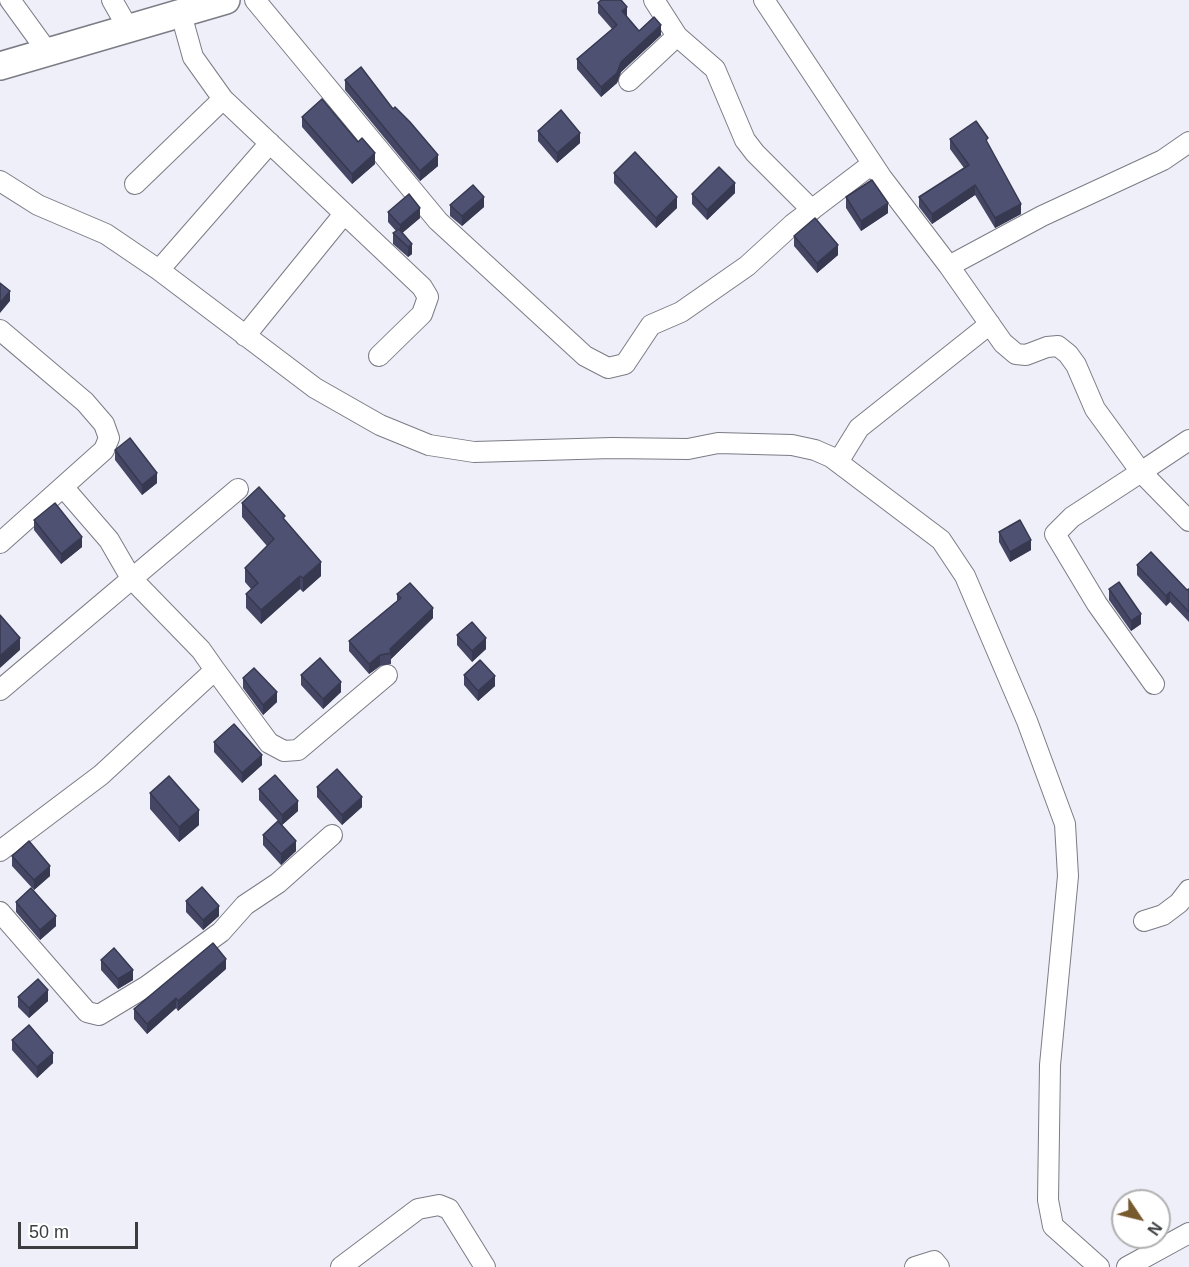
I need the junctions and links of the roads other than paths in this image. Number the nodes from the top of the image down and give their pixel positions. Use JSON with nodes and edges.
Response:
{"nodes":[{"id":1,"x":10,"y":0,"type":"edge"},
{"id":2,"x":112,"y":0,"type":"edge"},
{"id":3,"x":255,"y":0,"type":"edge"},
{"id":4,"x":654,"y":0,"type":"edge"},
{"id":5,"x":764,"y":0,"type":"edge"},
{"id":6,"x":219,"y":1,"type":"edge"},
{"id":7,"x":181,"y":14,"type":"junction"},
{"id":8,"x":128,"y":28,"type":"junction"},
{"id":9,"x":678,"y":36,"type":"junction"},
{"id":10,"x":47,"y":51,"type":"junction"},
{"id":11,"x":0,"y":66,"type":"edge"},
{"id":12,"x":628,"y":81,"type":"dead end"},
{"id":13,"x":223,"y":99,"type":"junction"},
{"id":14,"x":1189,"y":142,"type":"edge"},
{"id":15,"x":270,"y":143,"type":"junction"},
{"id":16,"x":872,"y":164,"type":"junction"},
{"id":17,"x":0,"y":181,"type":"edge"},
{"id":18,"x":135,"y":184,"type":"dead end"},
{"id":19,"x":812,"y":210,"type":"junction"},
{"id":20,"x":344,"y":214,"type":"junction"},
{"id":21,"x":949,"y":266,"type":"junction"},
{"id":22,"x":159,"y":270,"type":"junction"},
{"id":23,"x":990,"y":324,"type":"junction"},
{"id":24,"x":0,"y":330,"type":"edge"},
{"id":25,"x":245,"y":336,"type":"junction"},
{"id":26,"x":379,"y":356,"type":"dead end"},
{"id":27,"x":1189,"y":440,"type":"edge"},
{"id":28,"x":838,"y":462,"type":"junction"},
{"id":29,"x":1141,"y":472,"type":"junction"},
{"id":30,"x":64,"y":488,"type":"junction"},
{"id":31,"x":238,"y":489,"type":"dead end"},
{"id":32,"x":1189,"y":521,"type":"edge"},
{"id":33,"x":0,"y":543,"type":"edge"},
{"id":34,"x":131,"y":578,"type":"junction"},
{"id":35,"x":215,"y":670,"type":"junction"},
{"id":36,"x":387,"y":675,"type":"dead end"},
{"id":37,"x":1154,"y":684,"type":"dead end"},
{"id":38,"x":0,"y":690,"type":"edge"},
{"id":39,"x":332,"y":835,"type":"dead end"},
{"id":40,"x":0,"y":851,"type":"edge"},
{"id":41,"x":1189,"y":890,"type":"edge"},
{"id":42,"x":0,"y":912,"type":"edge"},
{"id":43,"x":1144,"y":921,"type":"dead end"},
{"id":44,"x":1189,"y":1233,"type":"edge"},
{"id":45,"x":341,"y":1267,"type":"edge"},
{"id":46,"x":485,"y":1267,"type":"edge"},
{"id":47,"x":915,"y":1267,"type":"edge"},
{"id":48,"x":939,"y":1267,"type":"edge"},
{"id":49,"x":1099,"y":1267,"type":"edge"},
{"id":50,"x":1127,"y":1267,"type":"edge"}],
"edges":[{"from":1,"to":10,"type":"street"},
{"from":2,"to":8,"type":"street"},
{"from":3,"to":19,"type":"street"},
{"from":4,"to":9,"type":"street"},
{"from":5,"to":16,"type":"street"},
{"from":6,"to":7,"type":"main road"},
{"from":7,"to":8,"type":"main road"},
{"from":7,"to":13,"type":"street"},
{"from":8,"to":10,"type":"main road"},
{"from":9,"to":12,"type":"street"},
{"from":9,"to":19,"type":"street"},
{"from":10,"to":11,"type":"main road"},
{"from":13,"to":15,"type":"street"},
{"from":13,"to":18,"type":"street"},
{"from":14,"to":21,"type":"street"},
{"from":15,"to":20,"type":"street"},
{"from":15,"to":22,"type":"street"},
{"from":16,"to":19,"type":"street"},
{"from":16,"to":21,"type":"street"},
{"from":17,"to":22,"type":"street"},
{"from":20,"to":25,"type":"street"},
{"from":20,"to":26,"type":"street"},
{"from":21,"to":23,"type":"street"},
{"from":22,"to":25,"type":"street"},
{"from":23,"to":28,"type":"street"},
{"from":23,"to":29,"type":"street"},
{"from":24,"to":30,"type":"street"},
{"from":25,"to":28,"type":"street"},
{"from":27,"to":29,"type":"street"},
{"from":28,"to":49,"type":"street"},
{"from":29,"to":32,"type":"street"},
{"from":29,"to":37,"type":"street"},
{"from":30,"to":33,"type":"street"},
{"from":30,"to":34,"type":"street"},
{"from":31,"to":34,"type":"street"},
{"from":34,"to":35,"type":"street"},
{"from":34,"to":38,"type":"street"},
{"from":35,"to":36,"type":"street"},
{"from":35,"to":40,"type":"street"},
{"from":39,"to":42,"type":"street"},
{"from":41,"to":43,"type":"street"},
{"from":44,"to":50,"type":"street"},
{"from":45,"to":46,"type":"street"},
{"from":47,"to":48,"type":"street"}]}
